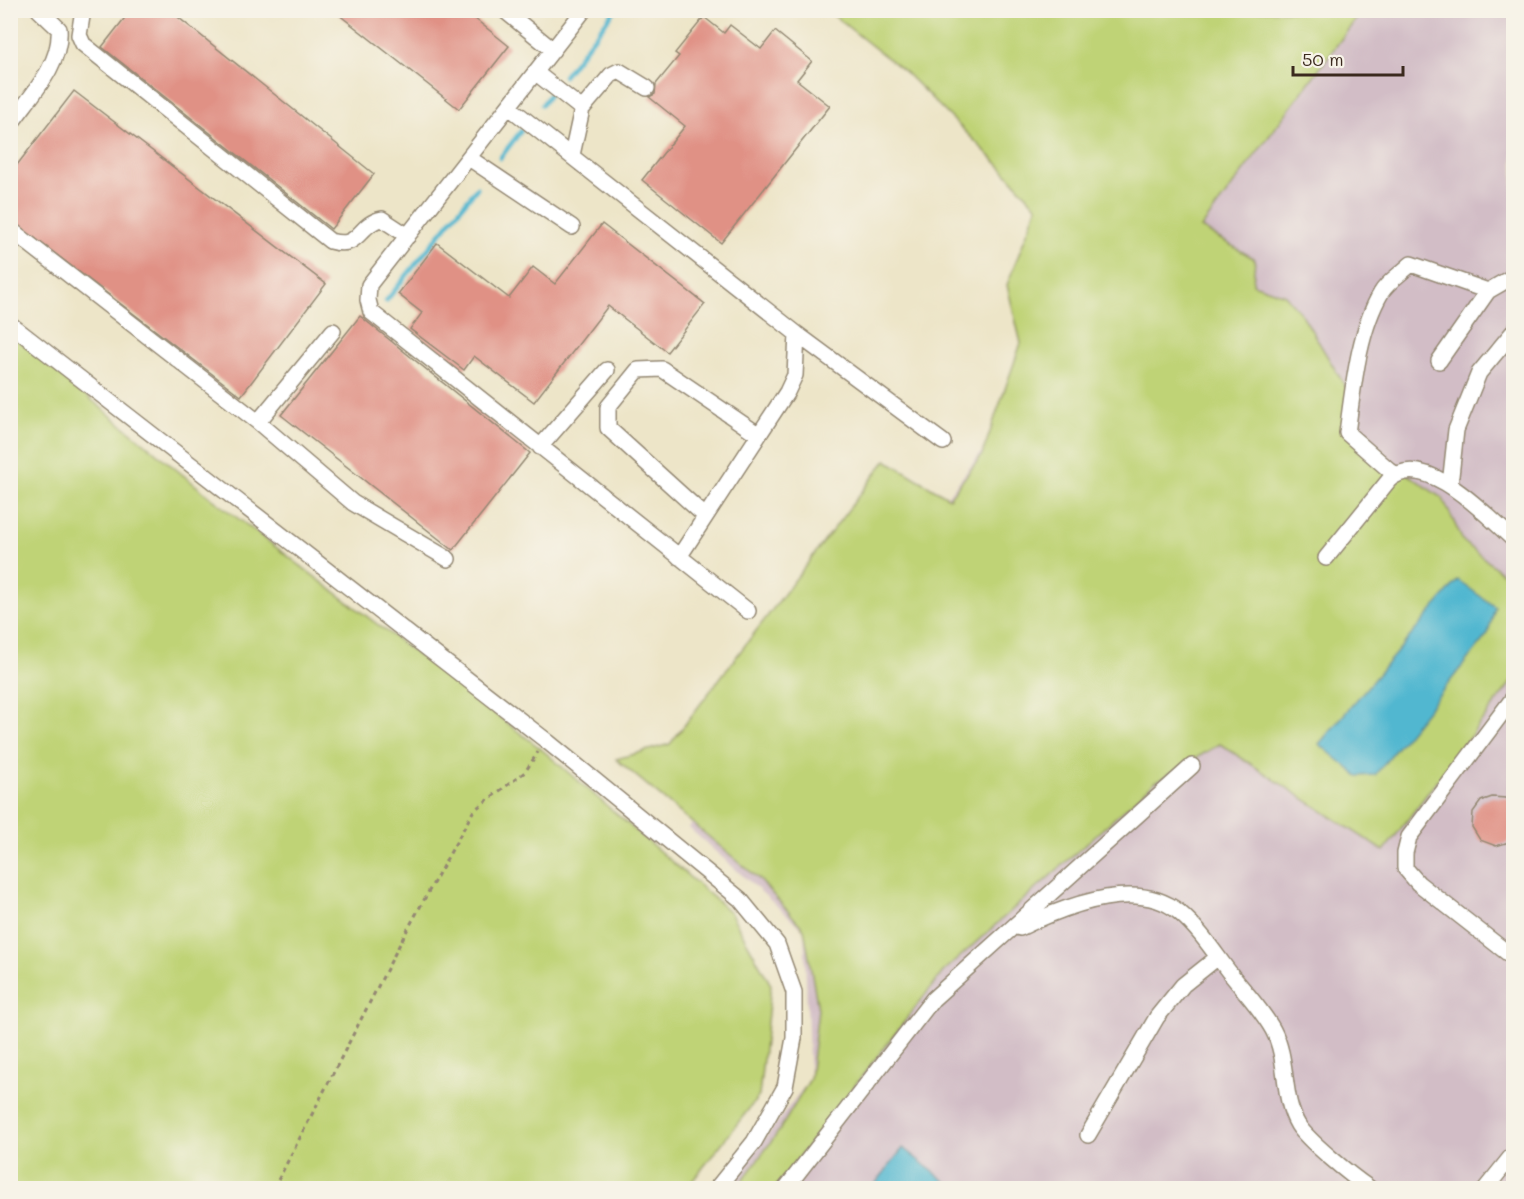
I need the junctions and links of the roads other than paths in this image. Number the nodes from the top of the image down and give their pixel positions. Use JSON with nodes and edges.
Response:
{"nodes":[{"id":1,"x":39,"y":10,"type":"edge"},
{"id":2,"x":83,"y":10,"type":"edge"},
{"id":3,"x":504,"y":10,"type":"edge"},
{"id":4,"x":584,"y":10,"type":"edge"},
{"id":5,"x":553,"y":51,"type":"junction"},
{"id":6,"x":535,"y":72,"type":"junction"},
{"id":7,"x":647,"y":88,"type":"dead end"},
{"id":8,"x":508,"y":107,"type":"junction"},
{"id":9,"x":582,"y":109,"type":"junction"},
{"id":10,"x":10,"y":125,"type":"edge"},
{"id":11,"x":572,"y":155,"type":"junction"},
{"id":12,"x":469,"y":158,"type":"junction"},
{"id":13,"x":572,"y":227,"type":"dead end"},
{"id":14,"x":10,"y":229,"type":"edge"},
{"id":15,"x":408,"y":236,"type":"junction"},
{"id":16,"x":1514,"y":276,"type":"edge"},
{"id":17,"x":1488,"y":291,"type":"junction"},
{"id":18,"x":10,"y":324,"type":"edge"},
{"id":19,"x":1514,"y":330,"type":"edge"},
{"id":20,"x":333,"y":332,"type":"dead end"},
{"id":21,"x":797,"y":334,"type":"junction"},
{"id":22,"x":1439,"y":361,"type":"dead end"},
{"id":23,"x":608,"y":370,"type":"dead end"},
{"id":24,"x":258,"y":422,"type":"junction"},
{"id":25,"x":759,"y":435,"type":"junction"},
{"id":26,"x":943,"y":442,"type":"dead end"},
{"id":27,"x":540,"y":447,"type":"junction"},
{"id":28,"x":1395,"y":475,"type":"junction"},
{"id":29,"x":1450,"y":485,"type":"junction"},
{"id":30,"x":705,"y":516,"type":"junction"},
{"id":31,"x":1514,"y":540,"type":"edge"},
{"id":32,"x":679,"y":557,"type":"junction"},
{"id":33,"x":1326,"y":558,"type":"dead end"},
{"id":34,"x":448,"y":560,"type":"dead end"},
{"id":35,"x":748,"y":611,"type":"dead end"},
{"id":36,"x":1514,"y":697,"type":"edge"},
{"id":37,"x":1192,"y":766,"type":"dead end"},
{"id":38,"x":1007,"y":934,"type":"junction"},
{"id":39,"x":1218,"y":957,"type":"junction"},
{"id":40,"x":1514,"y":958,"type":"edge"},
{"id":41,"x":1088,"y":1135,"type":"dead end"},
{"id":42,"x":1514,"y":1153,"type":"edge"},
{"id":43,"x":1364,"y":1187,"type":"edge"},
{"id":44,"x":717,"y":1188,"type":"edge"},
{"id":45,"x":786,"y":1188,"type":"edge"},
{"id":46,"x":1486,"y":1188,"type":"edge"}],
"edges":[{"from":1,"to":10,"type":"street"},
{"from":2,"to":15,"type":"street"},
{"from":3,"to":5,"type":"street"},
{"from":4,"to":5,"type":"street"},
{"from":5,"to":6,"type":"street"},
{"from":6,"to":8,"type":"street"},
{"from":6,"to":9,"type":"street"},
{"from":7,"to":9,"type":"street"},
{"from":8,"to":11,"type":"street"},
{"from":8,"to":12,"type":"street"},
{"from":9,"to":11,"type":"street"},
{"from":11,"to":21,"type":"street"},
{"from":12,"to":13,"type":"street"},
{"from":12,"to":15,"type":"street"},
{"from":14,"to":24,"type":"street"},
{"from":15,"to":27,"type":"street"},
{"from":16,"to":17,"type":"street"},
{"from":17,"to":22,"type":"street"},
{"from":17,"to":28,"type":"street"},
{"from":18,"to":44,"type":"street"},
{"from":19,"to":29,"type":"street"},
{"from":20,"to":24,"type":"street"},
{"from":21,"to":25,"type":"street"},
{"from":21,"to":26,"type":"street"},
{"from":23,"to":27,"type":"street"},
{"from":24,"to":34,"type":"street"},
{"from":25,"to":30,"type":"street"},
{"from":25,"to":30,"type":"street"},
{"from":27,"to":32,"type":"street"},
{"from":28,"to":29,"type":"street"},
{"from":28,"to":33,"type":"street"},
{"from":29,"to":31,"type":"street"},
{"from":30,"to":32,"type":"street"},
{"from":32,"to":35,"type":"street"},
{"from":36,"to":40,"type":"street"},
{"from":37,"to":38,"type":"street"},
{"from":38,"to":39,"type":"street"},
{"from":38,"to":45,"type":"street"},
{"from":39,"to":41,"type":"street"},
{"from":39,"to":43,"type":"street"},
{"from":42,"to":46,"type":"street"}]}
